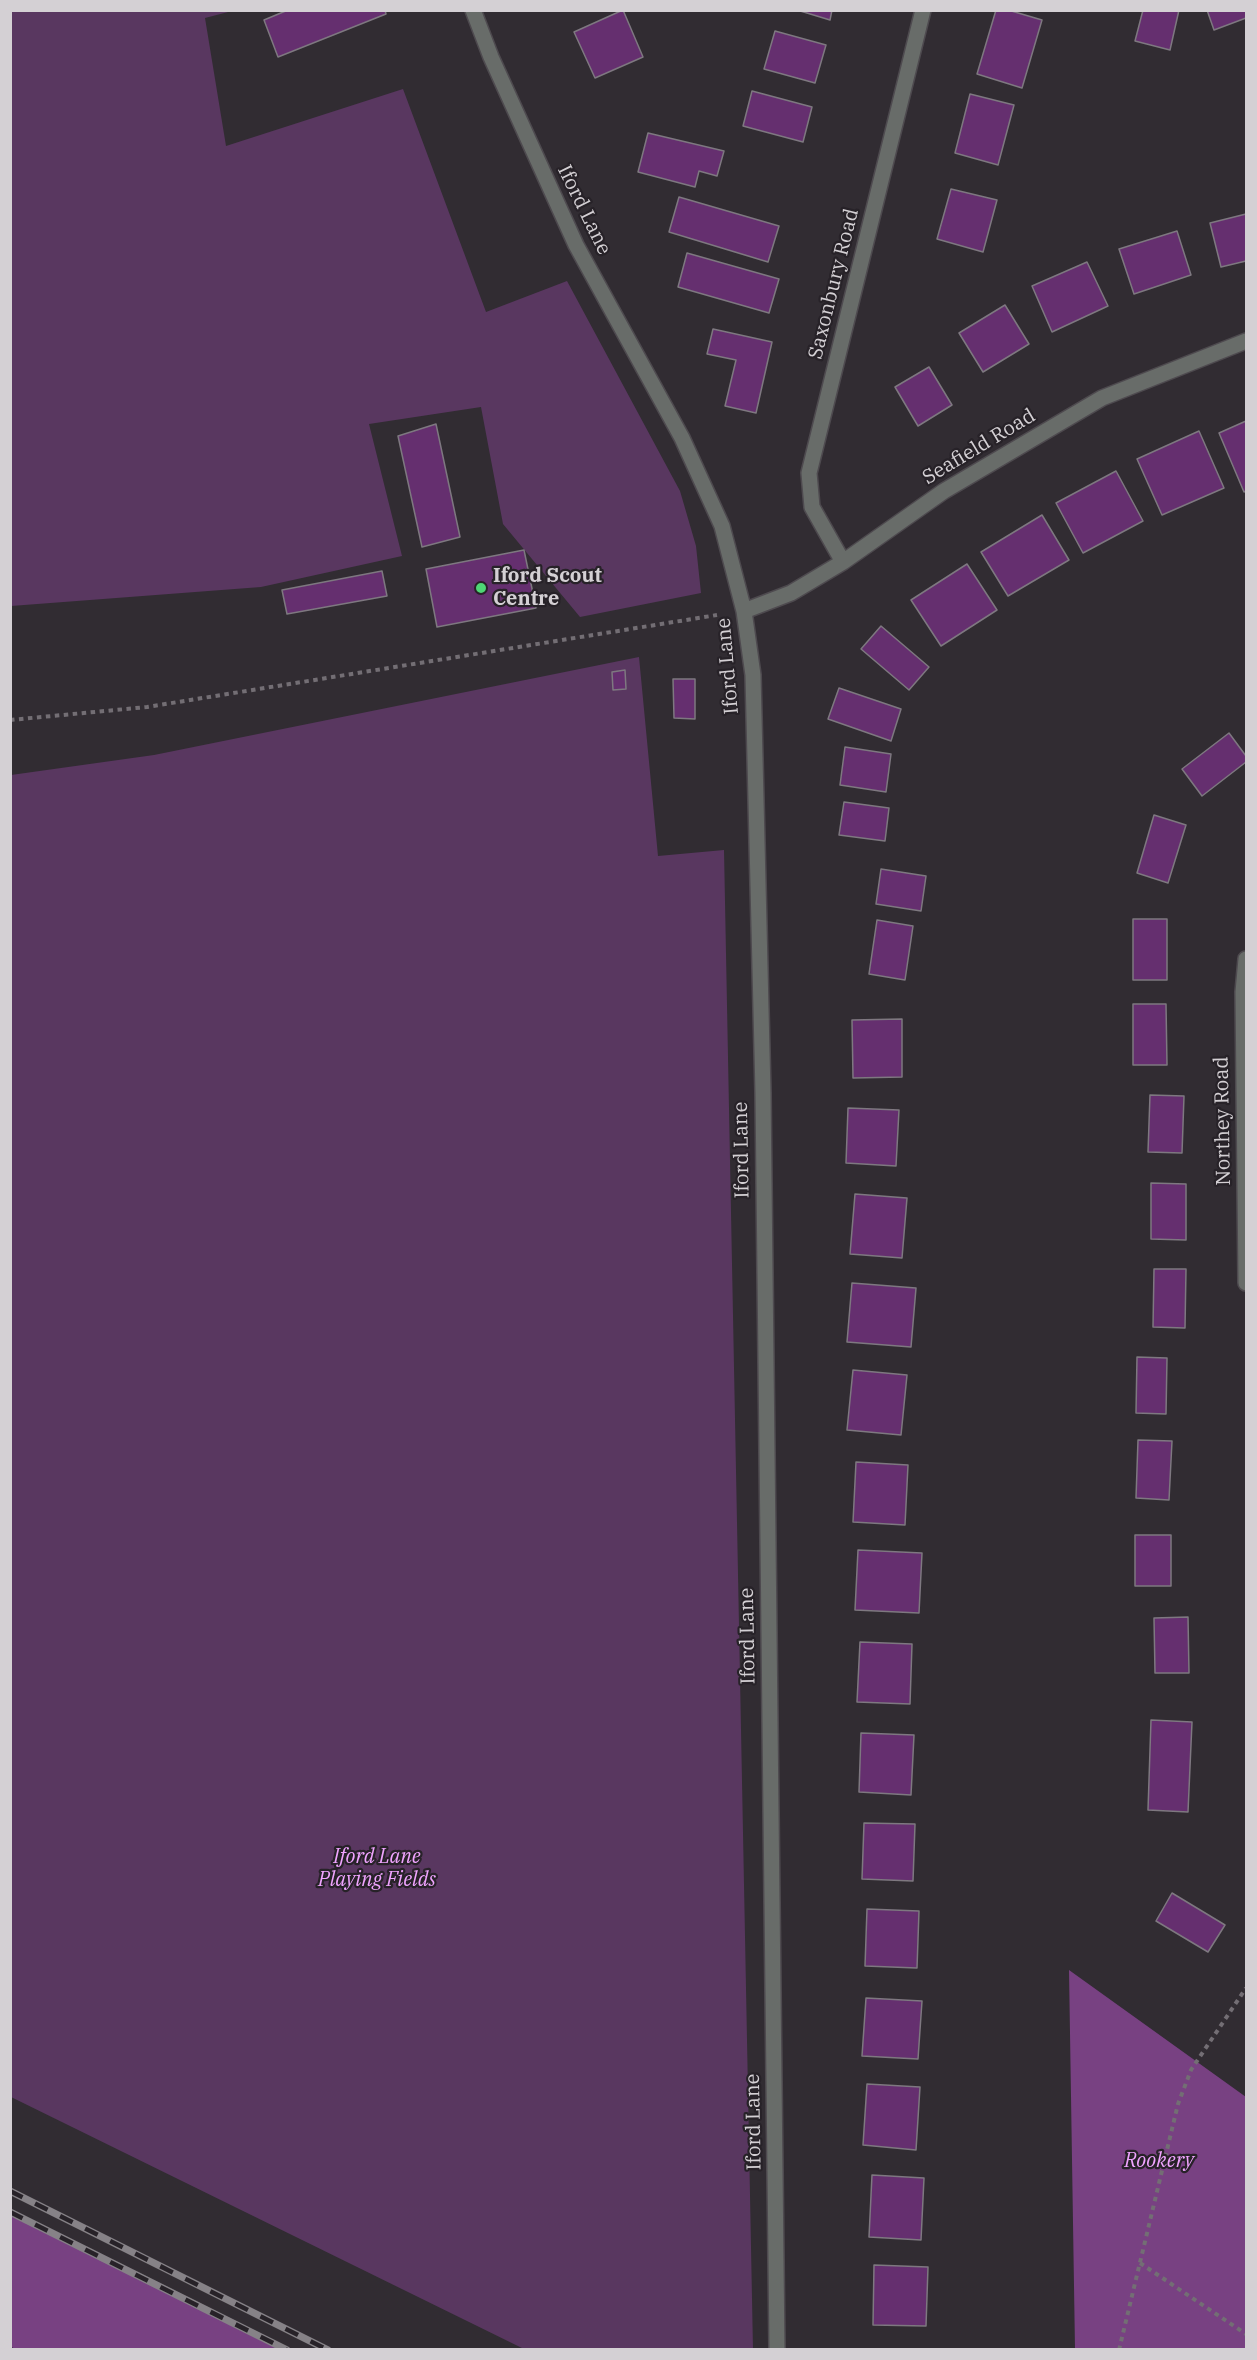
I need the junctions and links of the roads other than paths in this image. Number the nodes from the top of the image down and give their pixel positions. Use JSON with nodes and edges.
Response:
{"nodes":[{"id":1,"x":473,"y":10,"type":"edge"},
{"id":2,"x":923,"y":10,"type":"edge"},
{"id":3,"x":1246,"y":341,"type":"edge"},
{"id":4,"x":843,"y":562,"type":"junction"},
{"id":5,"x":744,"y":610,"type":"junction"},
{"id":6,"x":1246,"y":959,"type":"edge"},
{"id":7,"x":1246,"y":1283,"type":"edge"},
{"id":8,"x":777,"y":2349,"type":"edge"}],
"edges":[{"from":1,"to":5,"type":"street","name":"Iford Lane"},
{"from":2,"to":4,"type":"street","name":"Saxonbury Road"},
{"from":3,"to":4,"type":"street","name":"Seafield Road"},
{"from":4,"to":5,"type":"street","name":"Seafield Road"},
{"from":5,"to":8,"type":"street","name":"Iford Lane"},
{"from":6,"to":7,"type":"street","name":"Northey Road"}]}
